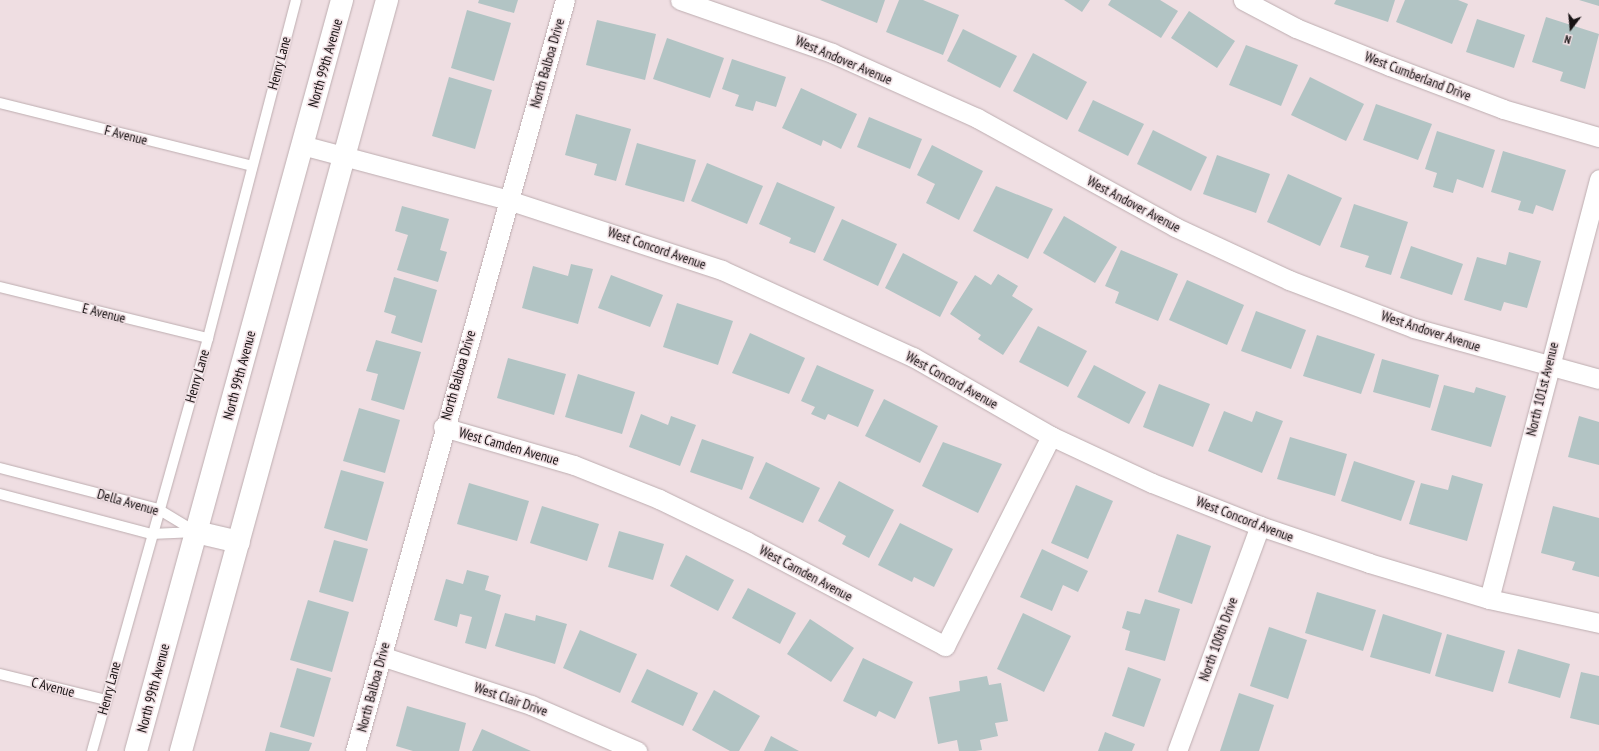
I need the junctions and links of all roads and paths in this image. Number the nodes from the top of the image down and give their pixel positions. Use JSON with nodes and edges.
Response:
{"nodes":[{"id":1,"x":296,"y":0,"type":"edge"},
{"id":2,"x":342,"y":0,"type":"edge"},
{"id":3,"x":387,"y":0,"type":"edge"},
{"id":4,"x":565,"y":0,"type":"edge"},
{"id":5,"x":680,"y":0,"type":"edge"},
{"id":6,"x":1243,"y":0,"type":"edge"},
{"id":7,"x":0,"y":103,"type":"edge"},
{"id":8,"x":1599,"y":137,"type":"edge"},
{"id":9,"x":302,"y":145,"type":"junction"},
{"id":10,"x":344,"y":156,"type":"junction"},
{"id":11,"x":252,"y":166,"type":"junction"},
{"id":12,"x":1599,"y":179,"type":"edge"},
{"id":13,"x":508,"y":200,"type":"junction"},
{"id":14,"x":0,"y":287,"type":"edge"},
{"id":15,"x":208,"y":338,"type":"junction"},
{"id":16,"x":1547,"y":367,"type":"junction"},
{"id":17,"x":1599,"y":379,"type":"edge"},
{"id":18,"x":444,"y":427,"type":"junction"},
{"id":19,"x":1051,"y":436,"type":"junction"},
{"id":20,"x":0,"y":468,"type":"edge"},
{"id":21,"x":0,"y":494,"type":"edge"},
{"id":22,"x":158,"y":509,"type":"junction"},
{"id":23,"x":1260,"y":526,"type":"junction"},
{"id":24,"x":196,"y":532,"type":"junction"},
{"id":25,"x":151,"y":534,"type":"junction"},
{"id":26,"x":239,"y":542,"type":"junction"},
{"id":27,"x":1489,"y":599,"type":"junction"},
{"id":28,"x":1599,"y":623,"type":"edge"},
{"id":29,"x":381,"y":656,"type":"junction"},
{"id":30,"x":0,"y":674,"type":"edge"},
{"id":31,"x":106,"y":700,"type":"junction"},
{"id":32,"x":92,"y":751,"type":"edge"},
{"id":33,"x":136,"y":751,"type":"edge"},
{"id":34,"x":181,"y":751,"type":"edge"},
{"id":35,"x":355,"y":751,"type":"edge"},
{"id":36,"x":637,"y":751,"type":"edge"},
{"id":37,"x":1176,"y":751,"type":"edge"}],
"edges":[{"from":1,"to":11,"type":"lane","name":"Henry Lane"},
{"from":2,"to":9,"type":"main road","name":"North 99th Avenue"},
{"from":3,"to":10,"type":"main road"},
{"from":4,"to":13,"type":"street","name":"North Balboa Drive"},
{"from":5,"to":16,"type":"street","name":"West Andover Avenue"},
{"from":6,"to":8,"type":"street","name":"West Cumberland Drive"},
{"from":7,"to":11,"type":"lane","name":"F Avenue"},
{"from":9,"to":10,"type":"street","name":"West Concord Avenue"},
{"from":9,"to":24,"type":"main road","name":"North 99th Avenue"},
{"from":10,"to":13,"type":"street","name":"West Concord Avenue"},
{"from":10,"to":26,"type":"main road"},
{"from":11,"to":15,"type":"lane","name":"Henry Lane"},
{"from":12,"to":16,"type":"street","name":"North 101st Avenue"},
{"from":13,"to":18,"type":"street","name":"North Balboa Drive"},
{"from":13,"to":19,"type":"street","name":"West Concord Avenue"},
{"from":14,"to":15,"type":"lane","name":"E Avenue"},
{"from":15,"to":22,"type":"lane","name":"Henry Lane"},
{"from":16,"to":17,"type":"street","name":"West Andover Avenue"},
{"from":16,"to":27,"type":"street","name":"North 101st Avenue"},
{"from":18,"to":19,"type":"street","name":"West Camden Avenue"},
{"from":18,"to":29,"type":"street","name":"North Balboa Drive"},
{"from":19,"to":23,"type":"street","name":"West Concord Avenue"},
{"from":20,"to":22,"type":"lane","name":"Della Avenue"},
{"from":21,"to":25,"type":"lane","name":"Della Avenue"},
{"from":22,"to":24,"type":"lane","name":"Della Avenue"},
{"from":22,"to":25,"type":"lane","name":"Henry Lane"},
{"from":23,"to":27,"type":"street","name":"West Concord Avenue"},
{"from":23,"to":37,"type":"street","name":"North 100th Drive"},
{"from":24,"to":25,"type":"lane","name":"Della Avenue"},
{"from":24,"to":26,"type":"main road"},
{"from":24,"to":33,"type":"main road","name":"North 99th Avenue"},
{"from":25,"to":31,"type":"lane","name":"Henry Lane"},
{"from":26,"to":34,"type":"main road"},
{"from":27,"to":28,"type":"street","name":"West Concord Avenue"},
{"from":29,"to":35,"type":"street","name":"North Balboa Drive"},
{"from":29,"to":36,"type":"street","name":"West Clair Drive"},
{"from":30,"to":31,"type":"lane","name":"C Avenue"},
{"from":31,"to":32,"type":"lane","name":"Henry Lane"}]}
